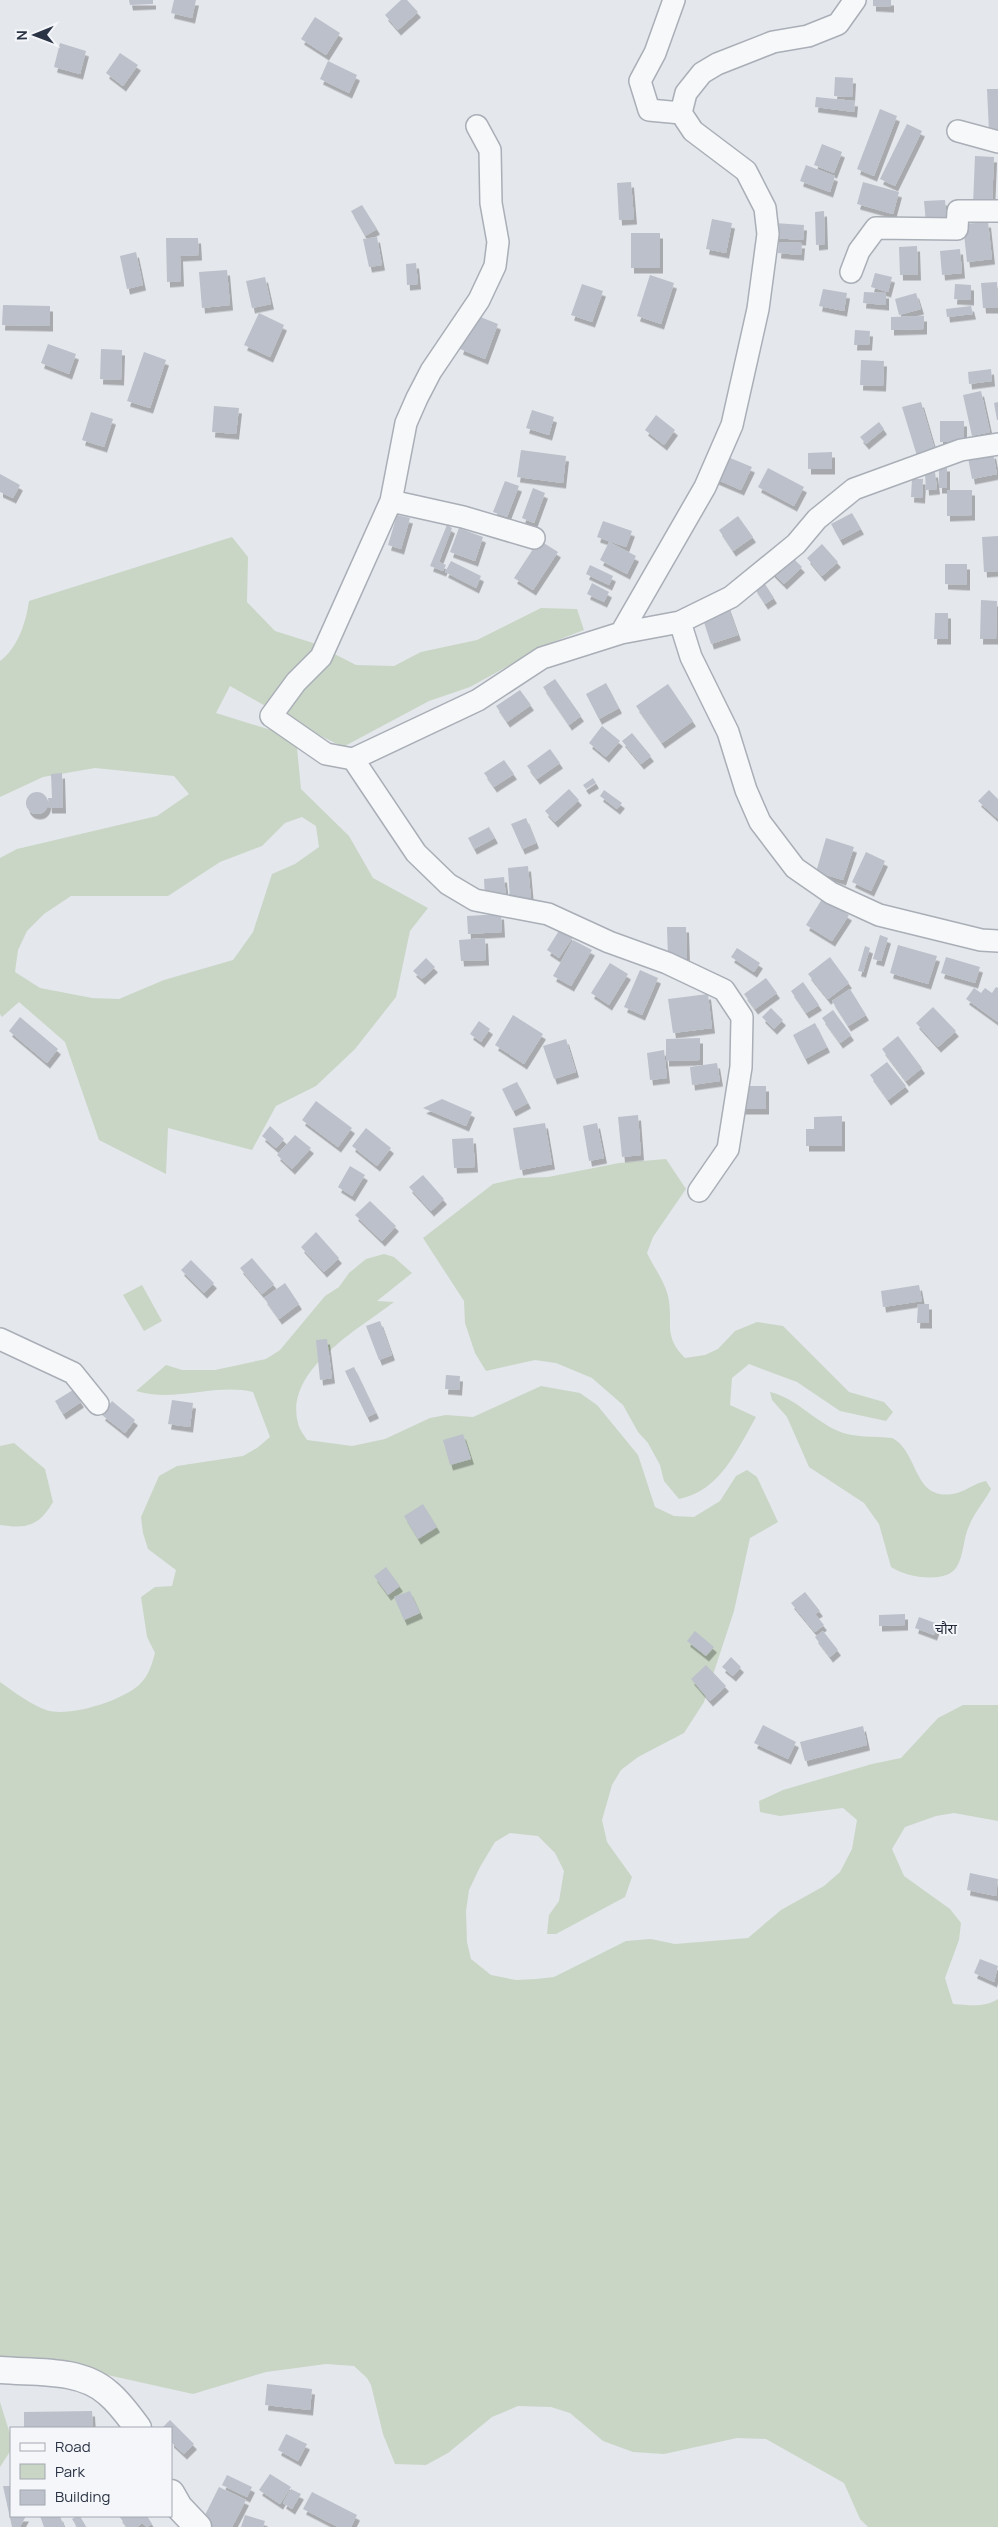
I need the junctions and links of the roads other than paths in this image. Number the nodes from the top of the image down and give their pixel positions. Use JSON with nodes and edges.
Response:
{"nodes":[{"id":1,"x":674,"y":0,"type":"edge"},
{"id":2,"x":855,"y":0,"type":"edge"},
{"id":3,"x":681,"y":114,"type":"junction"},
{"id":4,"x":477,"y":126,"type":"dead end"},
{"id":5,"x":958,"y":131,"type":"dead end"},
{"id":6,"x":998,"y":142,"type":"edge"},
{"id":7,"x":998,"y":210,"type":"edge"},
{"id":8,"x":851,"y":272,"type":"dead end"},
{"id":9,"x":998,"y":444,"type":"edge"},
{"id":10,"x":391,"y":501,"type":"junction"},
{"id":11,"x":534,"y":538,"type":"dead end"},
{"id":12,"x":680,"y":622,"type":"junction"},
{"id":13,"x":621,"y":633,"type":"junction"},
{"id":14,"x":353,"y":759,"type":"junction"},
{"id":15,"x":998,"y":941,"type":"edge"},
{"id":16,"x":699,"y":1191,"type":"dead end"},
{"id":17,"x":0,"y":1339,"type":"edge"},
{"id":18,"x":98,"y":1404,"type":"dead end"},
{"id":19,"x":0,"y":2370,"type":"edge"},
{"id":20,"x":137,"y":2427,"type":"edge"},
{"id":21,"x":172,"y":2495,"type":"edge"},
{"id":22,"x":198,"y":2527,"type":"edge"}],
"edges":[{"from":1,"to":3,"type":"street"},
{"from":2,"to":3,"type":"street"},
{"from":3,"to":13,"type":"street"},
{"from":4,"to":10,"type":"street"},
{"from":5,"to":6,"type":"street"},
{"from":7,"to":8,"type":"street"},
{"from":9,"to":12,"type":"street"},
{"from":10,"to":11,"type":"street"},
{"from":10,"to":14,"type":"street"},
{"from":12,"to":13,"type":"street"},
{"from":12,"to":15,"type":"street"},
{"from":13,"to":14,"type":"street"},
{"from":14,"to":16,"type":"street"},
{"from":17,"to":18,"type":"street"},
{"from":19,"to":20,"type":"street"},
{"from":21,"to":22,"type":"street"}]}
